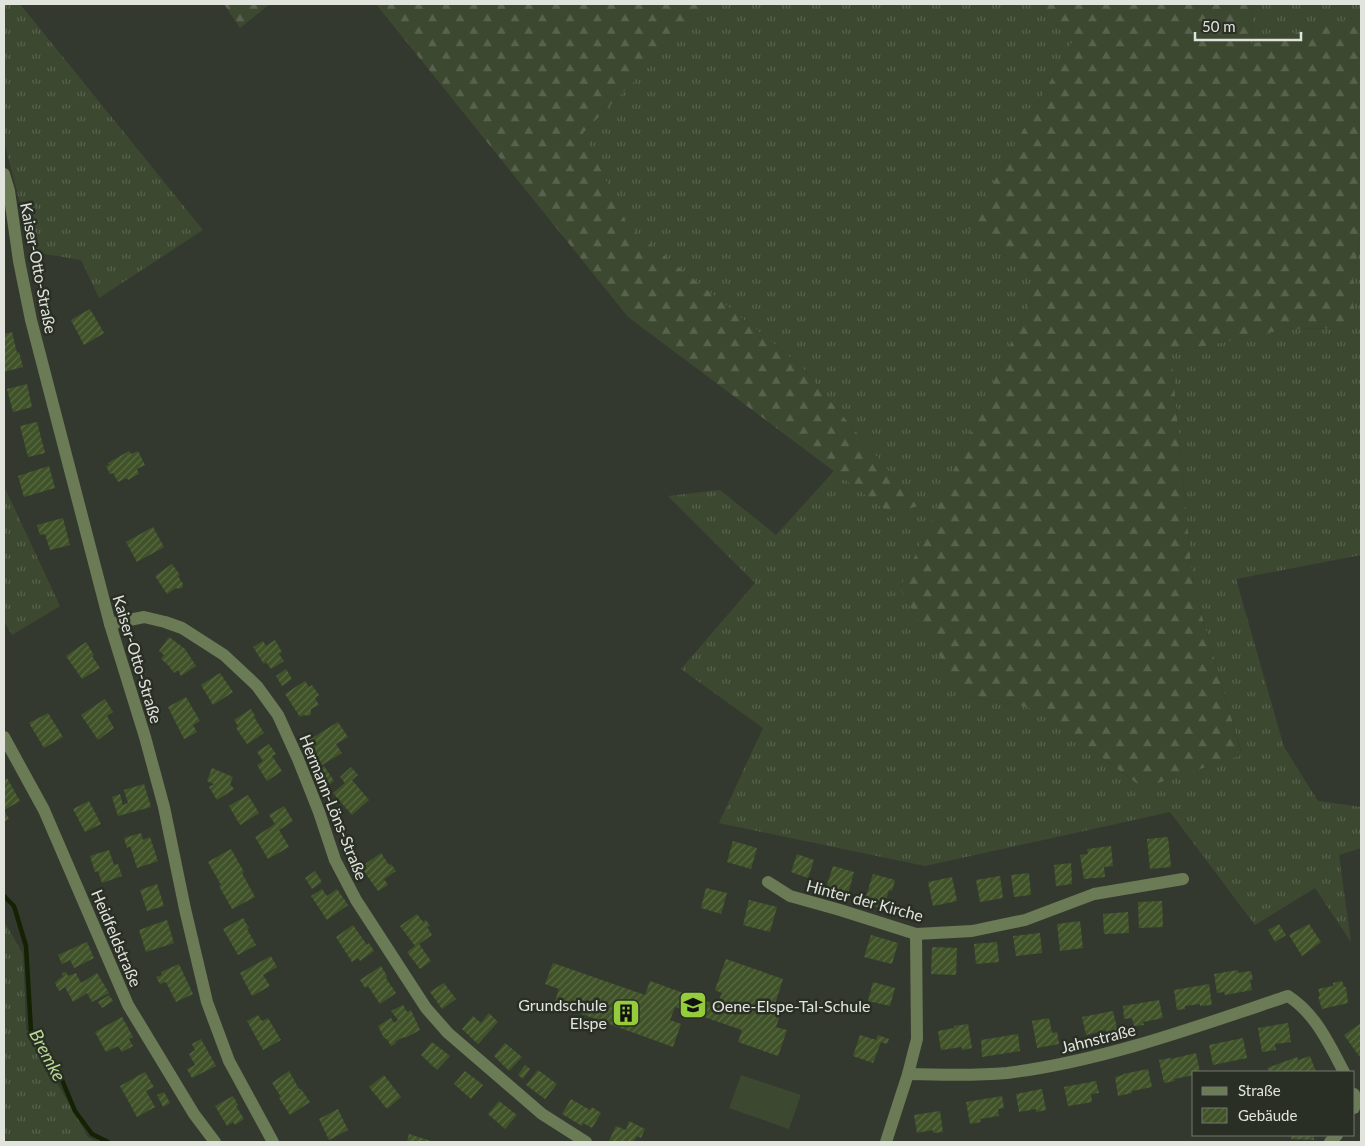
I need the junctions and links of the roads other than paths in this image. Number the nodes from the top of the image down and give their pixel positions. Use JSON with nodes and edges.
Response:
{"nodes":[{"id":1,"x":4,"y":174,"type":"edge"},
{"id":2,"x":110,"y":624,"type":"junction"},
{"id":3,"x":4,"y":737,"type":"edge"},
{"id":4,"x":1183,"y":879,"type":"dead end"},
{"id":5,"x":768,"y":882,"type":"dead end"},
{"id":6,"x":916,"y":934,"type":"junction"},
{"id":7,"x":1343,"y":1071,"type":"edge"},
{"id":8,"x":908,"y":1074,"type":"junction"},
{"id":9,"x":216,"y":1142,"type":"edge"},
{"id":10,"x":273,"y":1142,"type":"edge"},
{"id":11,"x":586,"y":1142,"type":"edge"},
{"id":12,"x":886,"y":1142,"type":"edge"}],
"edges":[{"from":1,"to":2,"type":"street","name":"Kaiser-Otto-Straße"},
{"from":2,"to":10,"type":"street","name":"Kaiser-Otto-Straße"},
{"from":2,"to":11,"type":"street","name":"Hermann-Löns-Straße"},
{"from":3,"to":9,"type":"street","name":"Heidfeldstraße"},
{"from":4,"to":6,"type":"street","name":"Hinter der Kirche"},
{"from":5,"to":6,"type":"street","name":"Hinter der Kirche"},
{"from":6,"to":8,"type":"street"},
{"from":7,"to":8,"type":"street","name":"Jahnstraße"},
{"from":8,"to":12,"type":"street"}]}
